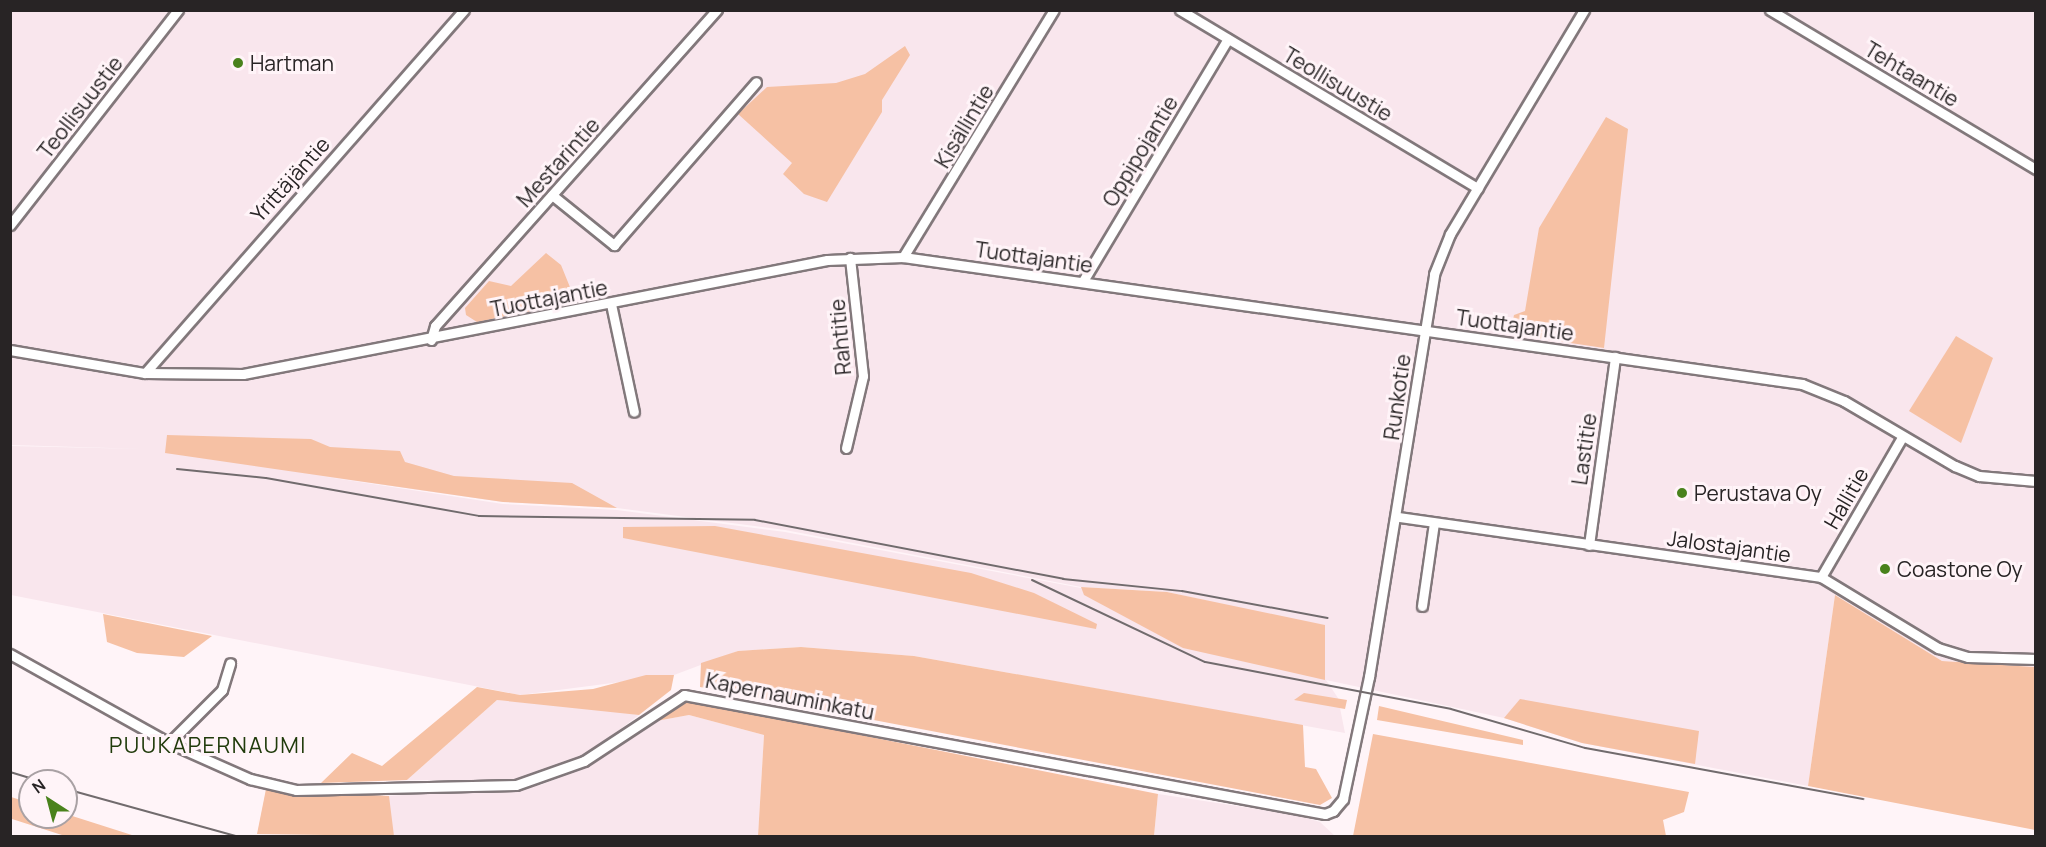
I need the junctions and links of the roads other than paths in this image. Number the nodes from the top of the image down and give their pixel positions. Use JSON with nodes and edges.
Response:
{"nodes":[{"id":1,"x":178,"y":10,"type":"edge"},
{"id":2,"x":464,"y":10,"type":"edge"},
{"id":3,"x":717,"y":10,"type":"edge"},
{"id":4,"x":1054,"y":10,"type":"edge"},
{"id":5,"x":1180,"y":10,"type":"edge"},
{"id":6,"x":1584,"y":10,"type":"edge"},
{"id":7,"x":1770,"y":10,"type":"edge"},
{"id":8,"x":1228,"y":39,"type":"junction"},
{"id":9,"x":756,"y":82,"type":"dead end"},
{"id":10,"x":2036,"y":169,"type":"edge"},
{"id":11,"x":1478,"y":188,"type":"junction"},
{"id":12,"x":552,"y":195,"type":"junction"},
{"id":13,"x":10,"y":225,"type":"edge"},
{"id":14,"x":903,"y":257,"type":"junction"},
{"id":15,"x":850,"y":258,"type":"junction"},
{"id":16,"x":1083,"y":281,"type":"junction"},
{"id":17,"x":610,"y":304,"type":"junction"},
{"id":18,"x":1425,"y":331,"type":"junction"},
{"id":19,"x":431,"y":340,"type":"junction"},
{"id":20,"x":10,"y":350,"type":"edge"},
{"id":21,"x":1615,"y":357,"type":"junction"},
{"id":22,"x":145,"y":373,"type":"junction"},
{"id":23,"x":634,"y":412,"type":"dead end"},
{"id":24,"x":1902,"y":437,"type":"junction"},
{"id":25,"x":846,"y":448,"type":"dead end"},
{"id":26,"x":2036,"y":481,"type":"edge"},
{"id":27,"x":1399,"y":517,"type":"junction"},
{"id":28,"x":1434,"y":523,"type":"junction"},
{"id":29,"x":1589,"y":545,"type":"junction"},
{"id":30,"x":1821,"y":577,"type":"junction"},
{"id":31,"x":1422,"y":606,"type":"dead end"},
{"id":32,"x":10,"y":654,"type":"edge"},
{"id":33,"x":2036,"y":659,"type":"edge"},
{"id":34,"x":230,"y":663,"type":"dead end"},
{"id":35,"x":169,"y":743,"type":"junction"},
{"id":36,"x":1324,"y":814,"type":"joint"}],
"edges":[{"from":1,"to":13,"type":"street","name":"Teollisuustie"},
{"from":2,"to":22,"type":"street","name":"Yrittäjäntie"},
{"from":3,"to":12,"type":"street","name":"Mestarintie"},
{"from":4,"to":14,"type":"street","name":"Kisällintie"},
{"from":5,"to":8,"type":"street","name":"Teollisuustie"},
{"from":6,"to":11,"type":"street","name":"Runkotie"},
{"from":7,"to":10,"type":"street","name":"Tehtaantie"},
{"from":8,"to":11,"type":"street","name":"Teollisuustie"},
{"from":8,"to":16,"type":"street","name":"Oppipojantie"},
{"from":9,"to":12,"type":"street"},
{"from":11,"to":18,"type":"street","name":"Runkotie"},
{"from":12,"to":19,"type":"street","name":"Mestarintie"},
{"from":14,"to":15,"type":"street","name":"Tuottajantie"},
{"from":14,"to":16,"type":"street","name":"Tuottajantie"},
{"from":15,"to":17,"type":"street","name":"Tuottajantie"},
{"from":15,"to":25,"type":"street","name":"Rahtitie"},
{"from":16,"to":18,"type":"street","name":"Tuottajantie"},
{"from":17,"to":19,"type":"street","name":"Tuottajantie"},
{"from":17,"to":23,"type":"street"},
{"from":18,"to":21,"type":"street","name":"Tuottajantie"},
{"from":18,"to":27,"type":"street","name":"Runkotie"},
{"from":19,"to":22,"type":"street","name":"Tuottajantie"},
{"from":20,"to":22,"type":"street","name":"Tuottajantie"},
{"from":21,"to":24,"type":"street","name":"Tuottajantie"},
{"from":21,"to":29,"type":"street","name":"Lastitie"},
{"from":24,"to":26,"type":"street","name":"Tuottajantie"},
{"from":24,"to":30,"type":"street","name":"Hallitie"},
{"from":27,"to":28,"type":"street","name":"Jalostajantie"},
{"from":27,"to":36,"type":"street","name":"Runkotie"},
{"from":28,"to":29,"type":"street","name":"Jalostajantie"},
{"from":28,"to":31,"type":"street"},
{"from":29,"to":30,"type":"street","name":"Jalostajantie"},
{"from":30,"to":33,"type":"street","name":"Jalostajantie"},
{"from":32,"to":35,"type":"street","name":"Kapernauminkatu"},
{"from":34,"to":35,"type":"street"},
{"from":35,"to":36,"type":"street","name":"Kapernauminkatu"}]}
